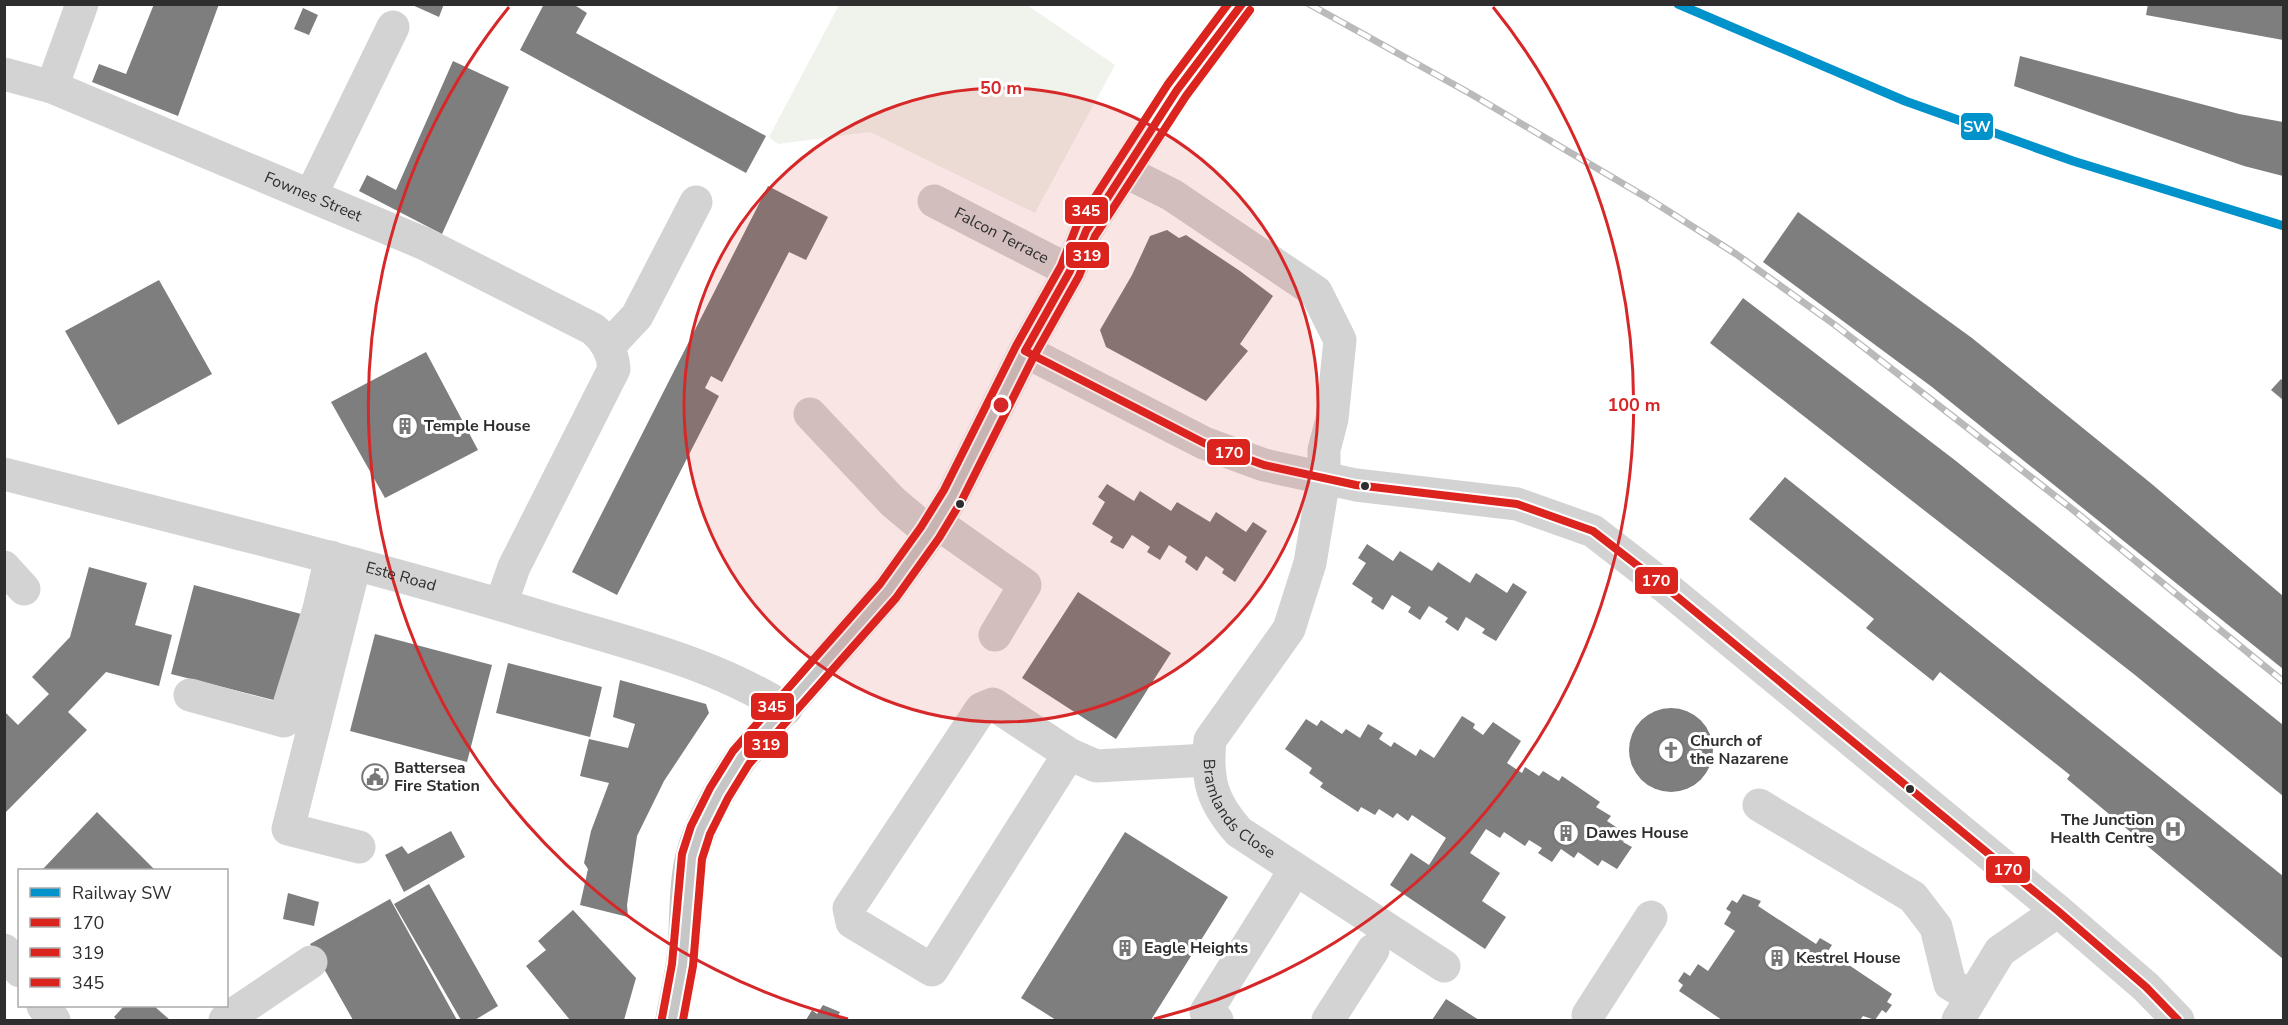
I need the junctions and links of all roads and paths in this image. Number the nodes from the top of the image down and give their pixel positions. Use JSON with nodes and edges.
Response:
{"nodes":[{"id":1,"x":81,"y":4,"type":"edge"},
{"id":2,"x":393,"y":27,"type":"dead end"},
{"id":3,"x":4,"y":74,"type":"edge"},
{"id":4,"x":52,"y":87,"type":"junction"},
{"id":5,"x":1177,"y":90,"type":"tunnel mouth"},
{"id":6,"x":1126,"y":172,"type":"junction"},
{"id":7,"x":311,"y":195,"type":"junction"},
{"id":8,"x":934,"y":201,"type":"dead end"},
{"id":9,"x":696,"y":202,"type":"dead end"},
{"id":10,"x":1070,"y":271,"type":"junction"},
{"id":11,"x":608,"y":347,"type":"junction"},
{"id":12,"x":1025,"y":351,"type":"junction"},
{"id":13,"x":810,"y":414,"type":"dead end"},
{"id":14,"x":4,"y":474,"type":"edge"},
{"id":15,"x":1324,"y":479,"type":"junction"},
{"id":16,"x":934,"y":528,"type":"junction"},
{"id":17,"x":343,"y":561,"type":"junction"},
{"id":18,"x":501,"y":604,"type":"junction"},
{"id":19,"x":995,"y":635,"type":"dead end"},
{"id":20,"x":190,"y":695,"type":"dead end"},
{"id":21,"x":786,"y":709,"type":"junction"},
{"id":22,"x":1069,"y":754,"type":"junction"},
{"id":23,"x":1208,"y":760,"type":"junction"},
{"id":24,"x":1759,"y":805,"type":"dead end"},
{"id":25,"x":359,"y":847,"type":"dead end"},
{"id":26,"x":1295,"y":870,"type":"junction"},
{"id":27,"x":2058,"y":911,"type":"junction"},
{"id":28,"x":1651,"y":917,"type":"dead end"},
{"id":29,"x":4,"y":950,"type":"edge"},
{"id":30,"x":1373,"y":950,"type":"dead end"},
{"id":31,"x":311,"y":962,"type":"dead end"},
{"id":32,"x":1444,"y":966,"type":"dead end"},
{"id":33,"x":18,"y":968,"type":"edge"},
{"id":34,"x":44,"y":1007,"type":"edge"},
{"id":35,"x":1965,"y":1009,"type":"edge"},
{"id":36,"x":54,"y":1020,"type":"edge"},
{"id":37,"x":225,"y":1020,"type":"edge"},
{"id":38,"x":672,"y":1020,"type":"edge"},
{"id":39,"x":1217,"y":1020,"type":"edge"},
{"id":40,"x":1328,"y":1020,"type":"edge"},
{"id":41,"x":1588,"y":1020,"type":"edge"},
{"id":42,"x":2178,"y":1020,"type":"edge"}],
"edges":[{"from":1,"to":4,"type":"street"},
{"from":2,"to":7,"type":"street"},
{"from":3,"to":4,"type":"street","name":"Fownes Street"},
{"from":4,"to":7,"type":"street","name":"Fownes Street"},
{"from":5,"to":6,"type":"main road"},
{"from":6,"to":10,"type":"main road"},
{"from":6,"to":15,"type":"street","name":"Bramlands Close"},
{"from":7,"to":11,"type":"street","name":"Fownes Street"},
{"from":8,"to":10,"type":"street","name":"Falcon Terrace"},
{"from":9,"to":11,"type":"street"},
{"from":10,"to":12,"type":"main road"},
{"from":11,"to":18,"type":"street"},
{"from":12,"to":15,"type":"street"},
{"from":12,"to":16,"type":"main road"},
{"from":13,"to":16,"type":"street"},
{"from":14,"to":17,"type":"street","name":"Este Road"},
{"from":15,"to":23,"type":"street","name":"Bramlands Close"},
{"from":15,"to":27,"type":"street"},
{"from":16,"to":19,"type":"street"},
{"from":16,"to":21,"type":"main road"},
{"from":17,"to":18,"type":"street","name":"Este Road"},
{"from":17,"to":20,"type":"street"},
{"from":17,"to":25,"type":"street"},
{"from":18,"to":21,"type":"street","name":"Este Road"},
{"from":21,"to":38,"type":"main road"},
{"from":22,"to":22,"type":"street"},
{"from":22,"to":23,"type":"street"},
{"from":23,"to":26,"type":"street","name":"Bramlands Close"},
{"from":24,"to":35,"type":"street"},
{"from":26,"to":32,"type":"street","name":"Bramlands Close"},
{"from":26,"to":39,"type":"street"},
{"from":27,"to":35,"type":"street"},
{"from":27,"to":42,"type":"street"},
{"from":28,"to":41,"type":"street"},
{"from":29,"to":33,"type":"street"},
{"from":30,"to":40,"type":"street"},
{"from":31,"to":37,"type":"street"},
{"from":34,"to":36,"type":"street"}]}
